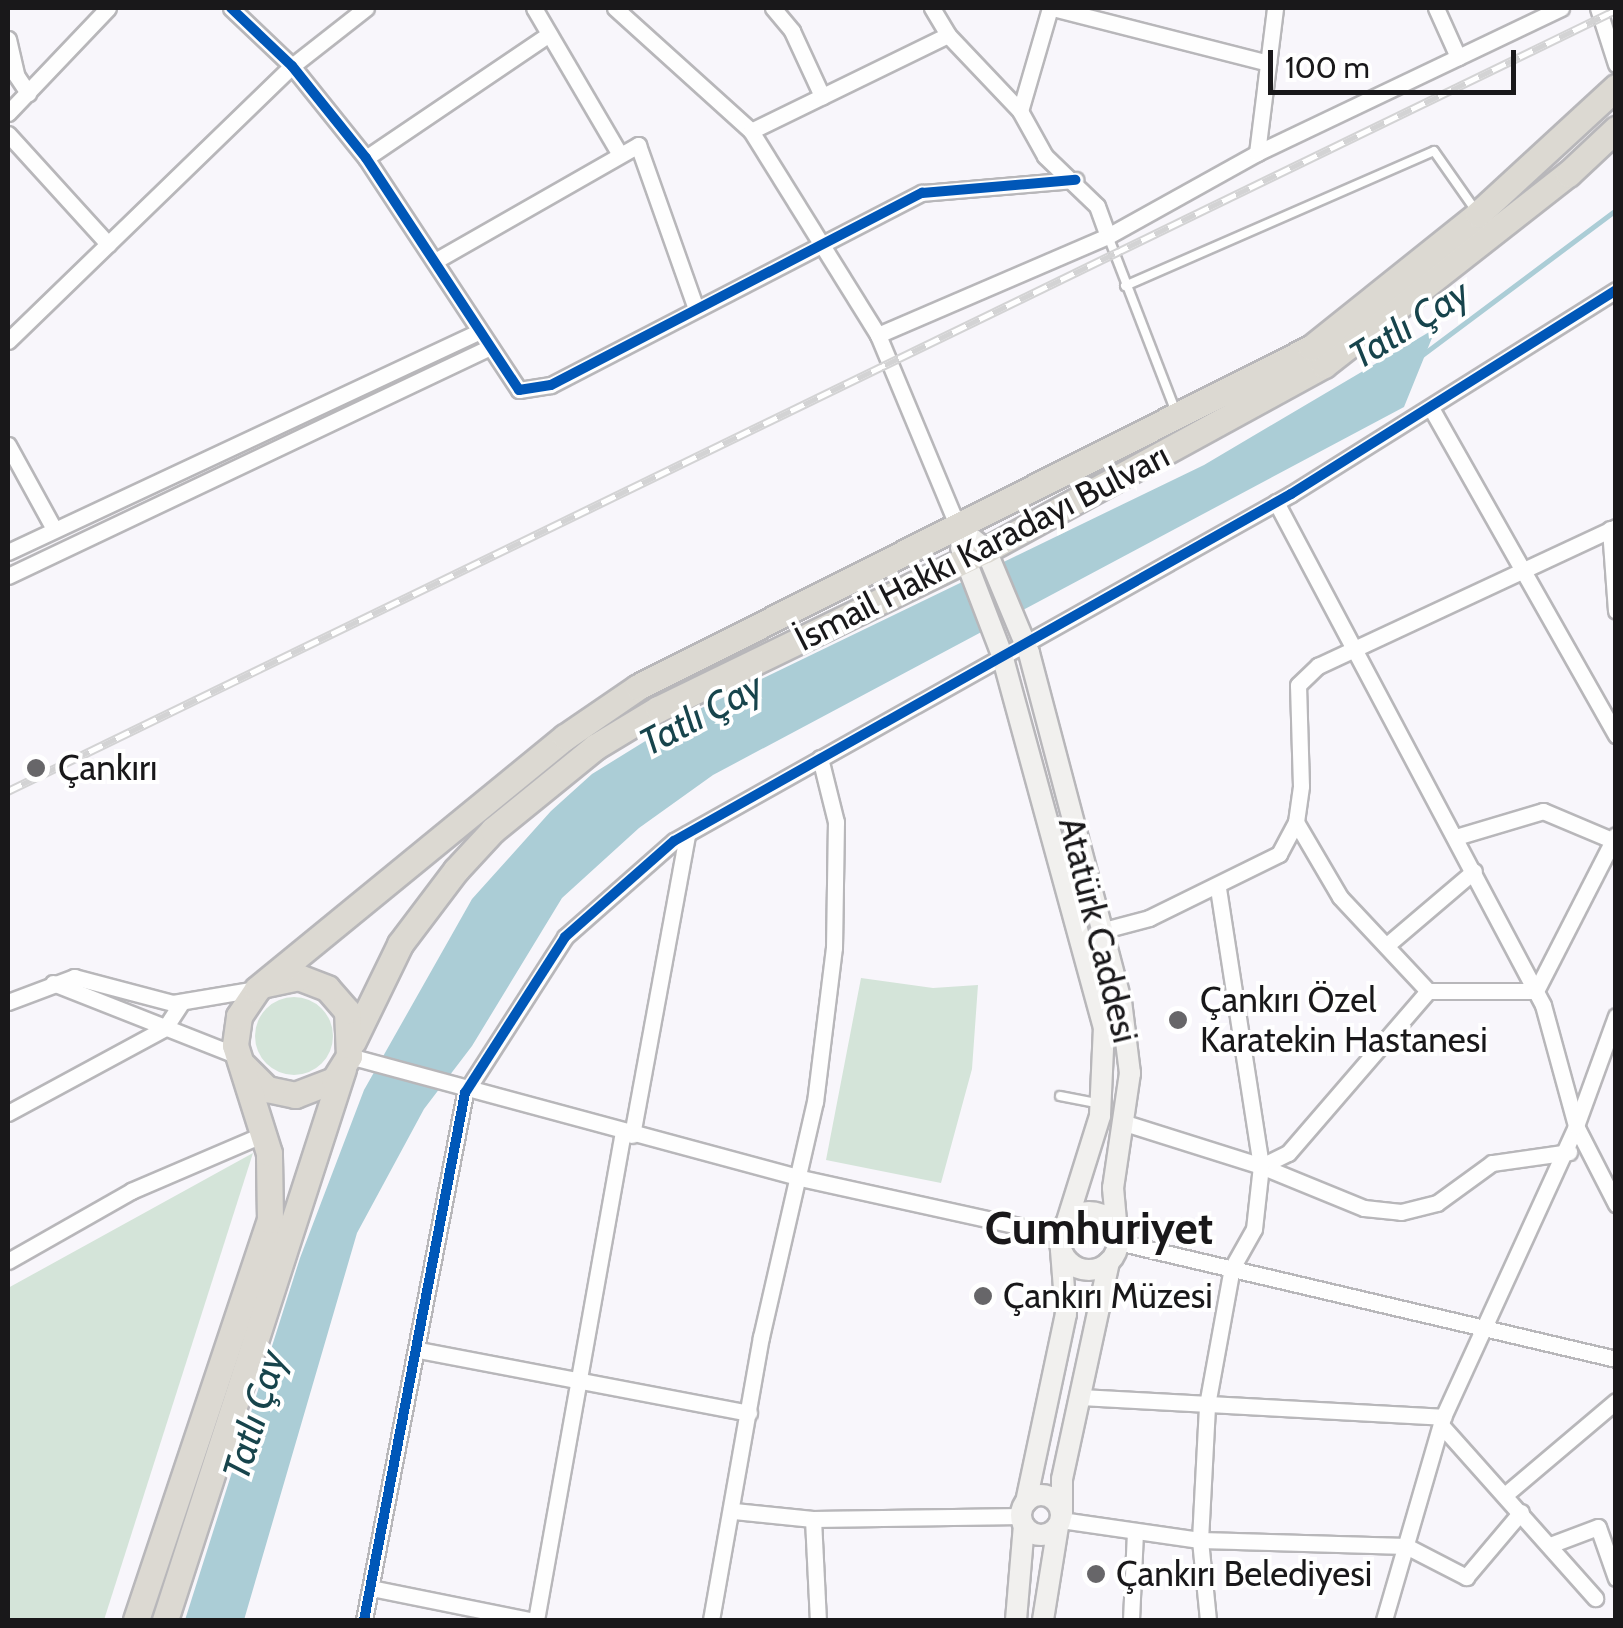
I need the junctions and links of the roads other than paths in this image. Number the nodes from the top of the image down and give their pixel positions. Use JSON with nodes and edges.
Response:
{"nodes":[{"id":1,"x":108,"y":8,"type":"edge"},
{"id":2,"x":232,"y":8,"type":"edge"},
{"id":3,"x":366,"y":8,"type":"edge"},
{"id":4,"x":534,"y":8,"type":"edge"},
{"id":5,"x":616,"y":8,"type":"edge"},
{"id":6,"x":773,"y":8,"type":"edge"},
{"id":7,"x":932,"y":8,"type":"edge"},
{"id":8,"x":1052,"y":8,"type":"edge"},
{"id":9,"x":1275,"y":8,"type":"edge"},
{"id":10,"x":1436,"y":8,"type":"edge"},
{"id":11,"x":1561,"y":8,"type":"edge"},
{"id":12,"x":1598,"y":8,"type":"edge"},
{"id":13,"x":549,"y":34,"type":"junction"},
{"id":14,"x":948,"y":35,"type":"junction"},
{"id":15,"x":8,"y":39,"type":"edge"},
{"id":16,"x":1458,"y":57,"type":"junction"},
{"id":17,"x":1268,"y":63,"type":"junction"},
{"id":18,"x":1616,"y":64,"type":"edge"},
{"id":19,"x":292,"y":66,"type":"junction"},
{"id":20,"x":1616,"y":88,"type":"edge"},
{"id":21,"x":28,"y":93,"type":"junction"},
{"id":22,"x":822,"y":96,"type":"junction"},
{"id":23,"x":1020,"y":111,"type":"junction"},
{"id":24,"x":8,"y":113,"type":"edge"},
{"id":25,"x":1616,"y":128,"type":"edge"},
{"id":26,"x":751,"y":131,"type":"junction"},
{"id":27,"x":8,"y":134,"type":"edge"},
{"id":28,"x":618,"y":151,"type":"junction"},
{"id":29,"x":1257,"y":152,"type":"junction"},
{"id":30,"x":366,"y":158,"type":"junction"},
{"id":31,"x":1075,"y":180,"type":"junction"},
{"id":32,"x":1478,"y":214,"type":"junction"},
{"id":33,"x":1108,"y":236,"type":"junction"},
{"id":34,"x":108,"y":244,"type":"junction"},
{"id":35,"x":819,"y":244,"type":"junction"},
{"id":36,"x":435,"y":261,"type":"junction"},
{"id":37,"x":1126,"y":286,"type":"junction"},
{"id":38,"x":1616,"y":290,"type":"edge"},
{"id":39,"x":696,"y":309,"type":"junction"},
{"id":40,"x":478,"y":332,"type":"junction"},
{"id":41,"x":878,"y":335,"type":"junction"},
{"id":42,"x":8,"y":341,"type":"edge"},
{"id":43,"x":488,"y":348,"type":"junction"},
{"id":44,"x":1431,"y":408,"type":"junction"},
{"id":45,"x":1178,"y":416,"type":"junction"},
{"id":46,"x":8,"y":445,"type":"edge"},
{"id":47,"x":1276,"y":502,"type":"junction"},
{"id":48,"x":958,"y":526,"type":"junction"},
{"id":49,"x":1613,"y":528,"type":"edge"},
{"id":50,"x":54,"y":529,"type":"junction"},
{"id":51,"x":8,"y":552,"type":"edge"},
{"id":52,"x":974,"y":556,"type":"junction"},
{"id":53,"x":1518,"y":568,"type":"junction"},
{"id":54,"x":8,"y":576,"type":"edge"},
{"id":55,"x":1616,"y":612,"type":"edge"},
{"id":56,"x":1022,"y":637,"type":"junction"},
{"id":57,"x":1354,"y":645,"type":"junction"},
{"id":58,"x":999,"y":649,"type":"junction"},
{"id":59,"x":1616,"y":735,"type":"edge"},
{"id":60,"x":820,"y":758,"type":"junction"},
{"id":61,"x":1296,"y":822,"type":"junction"},
{"id":62,"x":687,"y":834,"type":"junction"},
{"id":63,"x":1456,"y":836,"type":"junction"},
{"id":64,"x":1614,"y":838,"type":"edge"},
{"id":65,"x":1474,"y":871,"type":"junction"},
{"id":66,"x":1218,"y":888,"type":"junction"},
{"id":67,"x":1104,"y":930,"type":"junction"},
{"id":68,"x":1386,"y":945,"type":"junction"},
{"id":69,"x":52,"y":983,"type":"junction"},
{"id":70,"x":256,"y":989,"type":"junction"},
{"id":71,"x":1428,"y":991,"type":"junction"},
{"id":72,"x":1536,"y":991,"type":"junction"},
{"id":73,"x":8,"y":1002,"type":"edge"},
{"id":74,"x":182,"y":1002,"type":"junction"},
{"id":75,"x":1616,"y":1016,"type":"edge"},
{"id":76,"x":165,"y":1028,"type":"junction"},
{"id":77,"x":238,"y":1056,"type":"junction"},
{"id":78,"x":354,"y":1057,"type":"junction"},
{"id":79,"x":465,"y":1092,"type":"junction"},
{"id":80,"x":1060,"y":1096,"type":"dead end"},
{"id":81,"x":1102,"y":1104,"type":"junction"},
{"id":82,"x":8,"y":1113,"type":"edge"},
{"id":83,"x":1124,"y":1123,"type":"junction"},
{"id":84,"x":1576,"y":1126,"type":"junction"},
{"id":85,"x":264,"y":1134,"type":"junction"},
{"id":86,"x":628,"y":1134,"type":"junction"},
{"id":87,"x":1588,"y":1150,"type":"junction"},
{"id":88,"x":1564,"y":1153,"type":"junction"},
{"id":89,"x":1260,"y":1166,"type":"junction"},
{"id":90,"x":796,"y":1177,"type":"junction"},
{"id":91,"x":1616,"y":1204,"type":"edge"},
{"id":92,"x":1062,"y":1235,"type":"junction"},
{"id":93,"x":1117,"y":1237,"type":"junction"},
{"id":94,"x":8,"y":1260,"type":"edge"},
{"id":95,"x":1109,"y":1262,"type":"junction"},
{"id":96,"x":1232,"y":1268,"type":"junction"},
{"id":97,"x":1482,"y":1325,"type":"junction"},
{"id":98,"x":419,"y":1350,"type":"junction"},
{"id":99,"x":1616,"y":1358,"type":"edge"},
{"id":100,"x":577,"y":1382,"type":"junction"},
{"id":101,"x":1079,"y":1397,"type":"junction"},
{"id":102,"x":1616,"y":1402,"type":"edge"},
{"id":103,"x":1207,"y":1405,"type":"junction"},
{"id":104,"x":749,"y":1413,"type":"junction"},
{"id":105,"x":1442,"y":1421,"type":"junction"},
{"id":106,"x":1506,"y":1494,"type":"junction"},
{"id":107,"x":734,"y":1511,"type":"junction"},
{"id":108,"x":1521,"y":1512,"type":"junction"},
{"id":109,"x":1024,"y":1514,"type":"junction"},
{"id":110,"x":812,"y":1520,"type":"junction"},
{"id":111,"x":1060,"y":1520,"type":"junction"},
{"id":112,"x":1616,"y":1521,"type":"edge"},
{"id":113,"x":1598,"y":1526,"type":"junction"},
{"id":114,"x":1135,"y":1532,"type":"junction"},
{"id":115,"x":1200,"y":1540,"type":"junction"},
{"id":116,"x":1550,"y":1545,"type":"junction"},
{"id":117,"x":1406,"y":1546,"type":"junction"},
{"id":118,"x":1616,"y":1578,"type":"edge"},
{"id":119,"x":372,"y":1588,"type":"junction"},
{"id":120,"x":1595,"y":1598,"type":"dead end"},
{"id":121,"x":136,"y":1620,"type":"edge"},
{"id":122,"x":165,"y":1620,"type":"edge"},
{"id":123,"x":364,"y":1620,"type":"edge"},
{"id":124,"x":533,"y":1620,"type":"edge"},
{"id":125,"x":711,"y":1620,"type":"edge"},
{"id":126,"x":818,"y":1620,"type":"edge"},
{"id":127,"x":1016,"y":1620,"type":"edge"},
{"id":128,"x":1042,"y":1620,"type":"edge"},
{"id":129,"x":1131,"y":1620,"type":"edge"},
{"id":130,"x":1208,"y":1620,"type":"edge"},
{"id":131,"x":1384,"y":1620,"type":"edge"}],
"edges":[{"from":1,"to":21,"type":"street"},
{"from":2,"to":19,"type":"street"},
{"from":3,"to":19,"type":"street"},
{"from":4,"to":13,"type":"street"},
{"from":5,"to":26,"type":"street"},
{"from":6,"to":22,"type":"street"},
{"from":7,"to":14,"type":"street"},
{"from":8,"to":17,"type":"street"},
{"from":8,"to":23,"type":"street"},
{"from":9,"to":17,"type":"street"},
{"from":10,"to":16,"type":"street"},
{"from":11,"to":16,"type":"street"},
{"from":12,"to":18,"type":"street"},
{"from":13,"to":28,"type":"street"},
{"from":13,"to":30,"type":"street"},
{"from":14,"to":22,"type":"street"},
{"from":14,"to":23,"type":"street"},
{"from":15,"to":21,"type":"street"},
{"from":16,"to":29,"type":"street"},
{"from":17,"to":29,"type":"street"},
{"from":19,"to":30,"type":"street"},
{"from":19,"to":34,"type":"street"},
{"from":20,"to":32,"type":"highway"},
{"from":21,"to":24,"type":"street"},
{"from":22,"to":26,"type":"street"},
{"from":23,"to":31,"type":"street"},
{"from":25,"to":52,"type":"highway","name":"İsmail Hakkı Karadayı Bulvarı"},
{"from":26,"to":35,"type":"street"},
{"from":27,"to":34,"type":"street"},
{"from":28,"to":36,"type":"street"},
{"from":28,"to":39,"type":"street"},
{"from":29,"to":33,"type":"street"},
{"from":30,"to":36,"type":"street"},
{"from":31,"to":33,"type":"street"},
{"from":31,"to":35,"type":"street"},
{"from":32,"to":37,"type":"lane"},
{"from":32,"to":45,"type":"highway"},
{"from":33,"to":37,"type":"lane"},
{"from":33,"to":41,"type":"street"},
{"from":34,"to":42,"type":"street"},
{"from":35,"to":39,"type":"street"},
{"from":35,"to":41,"type":"street"},
{"from":36,"to":40,"type":"street"},
{"from":37,"to":45,"type":"lane"},
{"from":38,"to":44,"type":"street"},
{"from":39,"to":43,"type":"street"},
{"from":40,"to":43,"type":"street"},
{"from":40,"to":50,"type":"street"},
{"from":41,"to":48,"type":"street"},
{"from":43,"to":54,"type":"street"},
{"from":44,"to":47,"type":"street"},
{"from":44,"to":53,"type":"street"},
{"from":45,"to":48,"type":"highway"},
{"from":46,"to":50,"type":"street"},
{"from":47,"to":56,"type":"street"},
{"from":47,"to":57,"type":"street"},
{"from":48,"to":52,"type":"main road"},
{"from":48,"to":70,"type":"highway"},
{"from":49,"to":53,"type":"street"},
{"from":49,"to":55,"type":"street"},
{"from":50,"to":51,"type":"street"},
{"from":52,"to":56,"type":"main road","name":"Atatürk Caddesi"},
{"from":52,"to":58,"type":"main road","name":"Atatürk Caddesi"},
{"from":52,"to":78,"type":"highway","name":"İsmail Hakkı Karadayı Bulvarı"},
{"from":53,"to":57,"type":"street"},
{"from":53,"to":59,"type":"street"},
{"from":56,"to":58,"type":"street"},
{"from":56,"to":67,"type":"main road","name":"Atatürk Caddesi"},
{"from":57,"to":61,"type":"street"},
{"from":57,"to":63,"type":"street"},
{"from":58,"to":60,"type":"street"},
{"from":58,"to":81,"type":"main road","name":"Atatürk Caddesi"},
{"from":60,"to":62,"type":"street"},
{"from":60,"to":90,"type":"street"},
{"from":61,"to":66,"type":"street"},
{"from":61,"to":68,"type":"street"},
{"from":62,"to":79,"type":"street"},
{"from":62,"to":86,"type":"street"},
{"from":63,"to":64,"type":"street"},
{"from":63,"to":65,"type":"street"},
{"from":64,"to":72,"type":"street"},
{"from":65,"to":68,"type":"street"},
{"from":65,"to":72,"type":"street"},
{"from":66,"to":67,"type":"street"},
{"from":66,"to":89,"type":"street"},
{"from":67,"to":83,"type":"main road","name":"Atatürk Caddesi"},
{"from":68,"to":71,"type":"street"},
{"from":69,"to":73,"type":"street"},
{"from":69,"to":74,"type":"street"},
{"from":69,"to":76,"type":"street"},
{"from":70,"to":74,"type":"street"},
{"from":70,"to":77,"type":"highway"},
{"from":70,"to":78,"type":"highway"},
{"from":71,"to":72,"type":"street"},
{"from":71,"to":89,"type":"street"},
{"from":72,"to":84,"type":"street"},
{"from":74,"to":76,"type":"street"},
{"from":75,"to":84,"type":"street"},
{"from":76,"to":77,"type":"street"},
{"from":76,"to":82,"type":"street"},
{"from":77,"to":78,"type":"highway"},
{"from":77,"to":85,"type":"highway"},
{"from":78,"to":79,"type":"street"},
{"from":78,"to":122,"type":"highway","name":"İsmail Hakkı Karadayı Bulvarı"},
{"from":79,"to":86,"type":"street"},
{"from":79,"to":98,"type":"street"},
{"from":80,"to":81,"type":"lane"},
{"from":81,"to":92,"type":"main road","name":"Atatürk Caddesi"},
{"from":83,"to":89,"type":"street"},
{"from":83,"to":93,"type":"main road","name":"Atatürk Caddesi"},
{"from":84,"to":87,"type":"street"},
{"from":84,"to":88,"type":"street"},
{"from":85,"to":94,"type":"street"},
{"from":85,"to":121,"type":"highway"},
{"from":86,"to":90,"type":"street"},
{"from":86,"to":100,"type":"street"},
{"from":87,"to":88,"type":"street"},
{"from":87,"to":91,"type":"street"},
{"from":88,"to":89,"type":"street"},
{"from":88,"to":97,"type":"street"},
{"from":89,"to":96,"type":"street"},
{"from":90,"to":92,"type":"street"},
{"from":90,"to":104,"type":"street"},
{"from":92,"to":93,"type":"main road"},
{"from":92,"to":95,"type":"main road"},
{"from":92,"to":109,"type":"main road","name":"Atatürk Caddesi"},
{"from":93,"to":95,"type":"main road"},
{"from":93,"to":96,"type":"street"},
{"from":95,"to":101,"type":"main road"},
{"from":96,"to":97,"type":"street"},
{"from":96,"to":103,"type":"street"},
{"from":97,"to":99,"type":"street"},
{"from":97,"to":105,"type":"street"},
{"from":98,"to":100,"type":"street"},
{"from":98,"to":119,"type":"street"},
{"from":100,"to":104,"type":"street"},
{"from":100,"to":124,"type":"street"},
{"from":101,"to":103,"type":"street"},
{"from":101,"to":111,"type":"main road"},
{"from":102,"to":106,"type":"street"},
{"from":103,"to":105,"type":"street"},
{"from":103,"to":115,"type":"street"},
{"from":104,"to":107,"type":"street"},
{"from":105,"to":106,"type":"street"},
{"from":105,"to":117,"type":"street"},
{"from":106,"to":108,"type":"street"},
{"from":107,"to":110,"type":"street"},
{"from":107,"to":125,"type":"street"},
{"from":108,"to":116,"type":"street"},
{"from":108,"to":117,"type":"street"},
{"from":109,"to":110,"type":"street"},
{"from":109,"to":111,"type":"main road"},
{"from":109,"to":111,"type":"main road"},
{"from":109,"to":127,"type":"main road","name":"Atatürk Caddesi"},
{"from":110,"to":126,"type":"street"},
{"from":111,"to":114,"type":"street"},
{"from":111,"to":128,"type":"main road"},
{"from":112,"to":113,"type":"street"},
{"from":113,"to":116,"type":"street"},
{"from":113,"to":118,"type":"street"},
{"from":114,"to":115,"type":"street"},
{"from":114,"to":129,"type":"street"},
{"from":115,"to":117,"type":"street"},
{"from":115,"to":130,"type":"street"},
{"from":116,"to":120,"type":"street"},
{"from":117,"to":131,"type":"street"},
{"from":119,"to":123,"type":"street"},
{"from":119,"to":124,"type":"street"}]}
